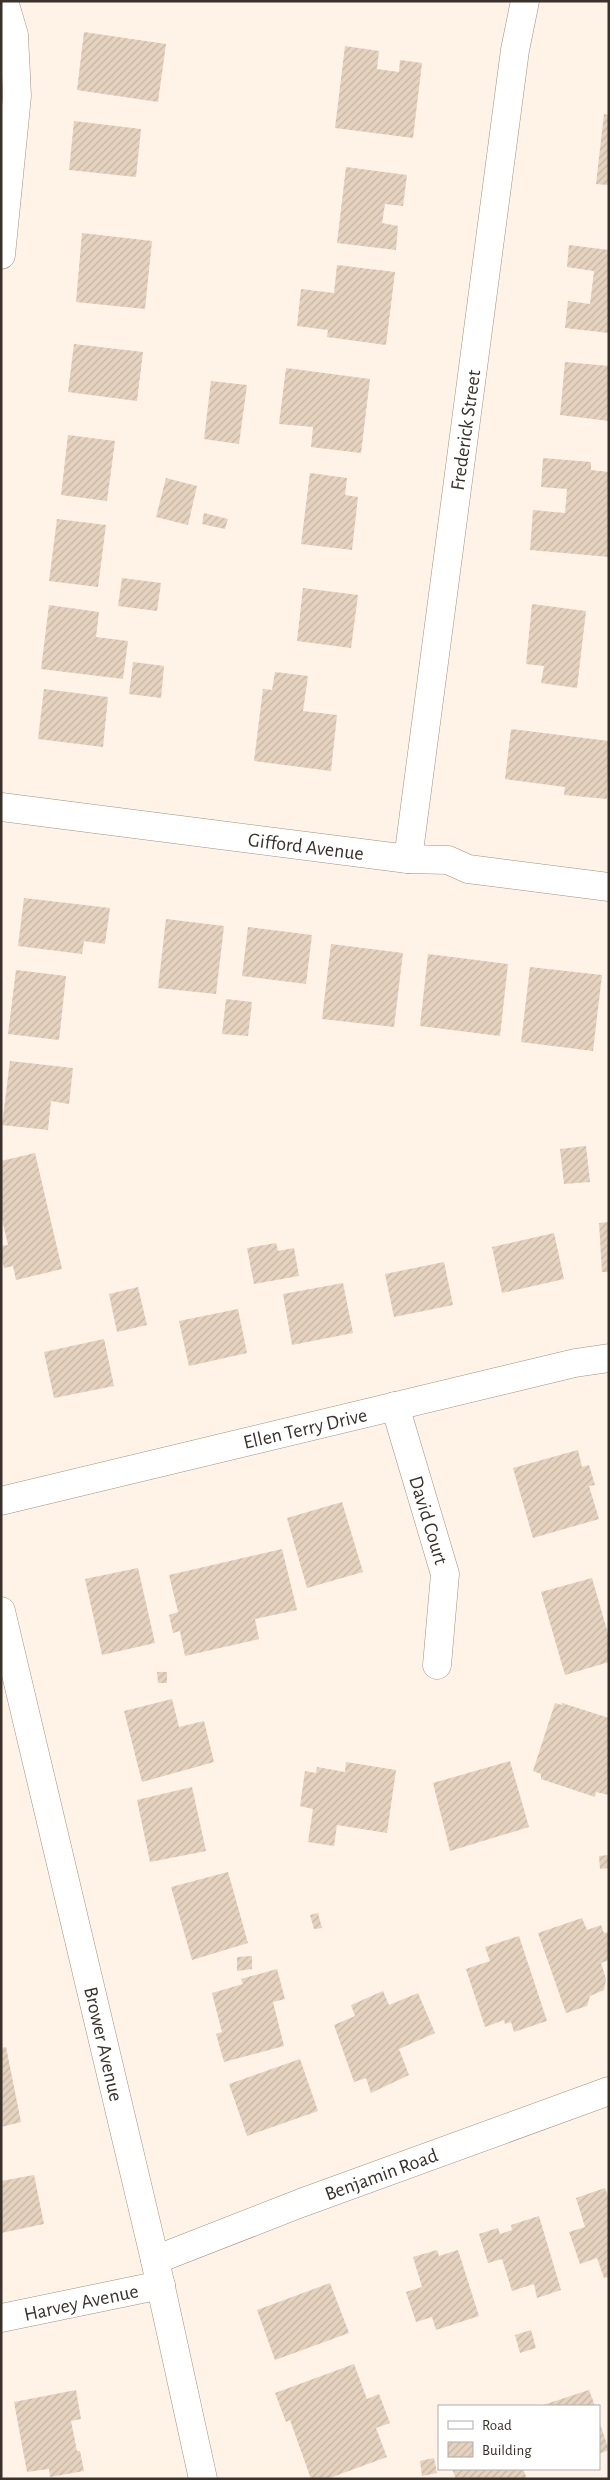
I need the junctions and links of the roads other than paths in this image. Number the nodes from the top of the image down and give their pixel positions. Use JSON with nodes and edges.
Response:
{"nodes":[{"id":1,"x":4,"y":1,"type":"edge"},
{"id":2,"x":526,"y":1,"type":"edge"},
{"id":3,"x":1,"y":255,"type":"edge"},
{"id":4,"x":1,"y":807,"type":"edge"},
{"id":5,"x":408,"y":859,"type":"junction"},
{"id":6,"x":609,"y":887,"type":"edge"},
{"id":7,"x":609,"y":1358,"type":"edge"},
{"id":8,"x":395,"y":1406,"type":"junction"},
{"id":9,"x":1,"y":1501,"type":"edge"},
{"id":10,"x":1,"y":1611,"type":"edge"},
{"id":11,"x":437,"y":1665,"type":"dead end"},
{"id":12,"x":609,"y":2091,"type":"edge"},
{"id":13,"x":158,"y":2272,"type":"junction"},
{"id":14,"x":1,"y":2318,"type":"edge"},
{"id":15,"x":203,"y":2479,"type":"edge"}],
"edges":[{"from":1,"to":3,"type":"street"},
{"from":2,"to":5,"type":"street","name":"Frederick Street"},
{"from":4,"to":5,"type":"street","name":"Gifford Avenue"},
{"from":5,"to":6,"type":"street","name":"Gifford Avenue"},
{"from":7,"to":8,"type":"street","name":"Ellen Terry Drive"},
{"from":8,"to":9,"type":"street","name":"Ellen Terry Drive"},
{"from":8,"to":11,"type":"street","name":"David Court"},
{"from":10,"to":13,"type":"street","name":"Brower Avenue"},
{"from":12,"to":13,"type":"street","name":"Benjamin Road"},
{"from":13,"to":14,"type":"street","name":"Harvey Avenue"},
{"from":13,"to":15,"type":"street","name":"Brower Avenue"}]}
